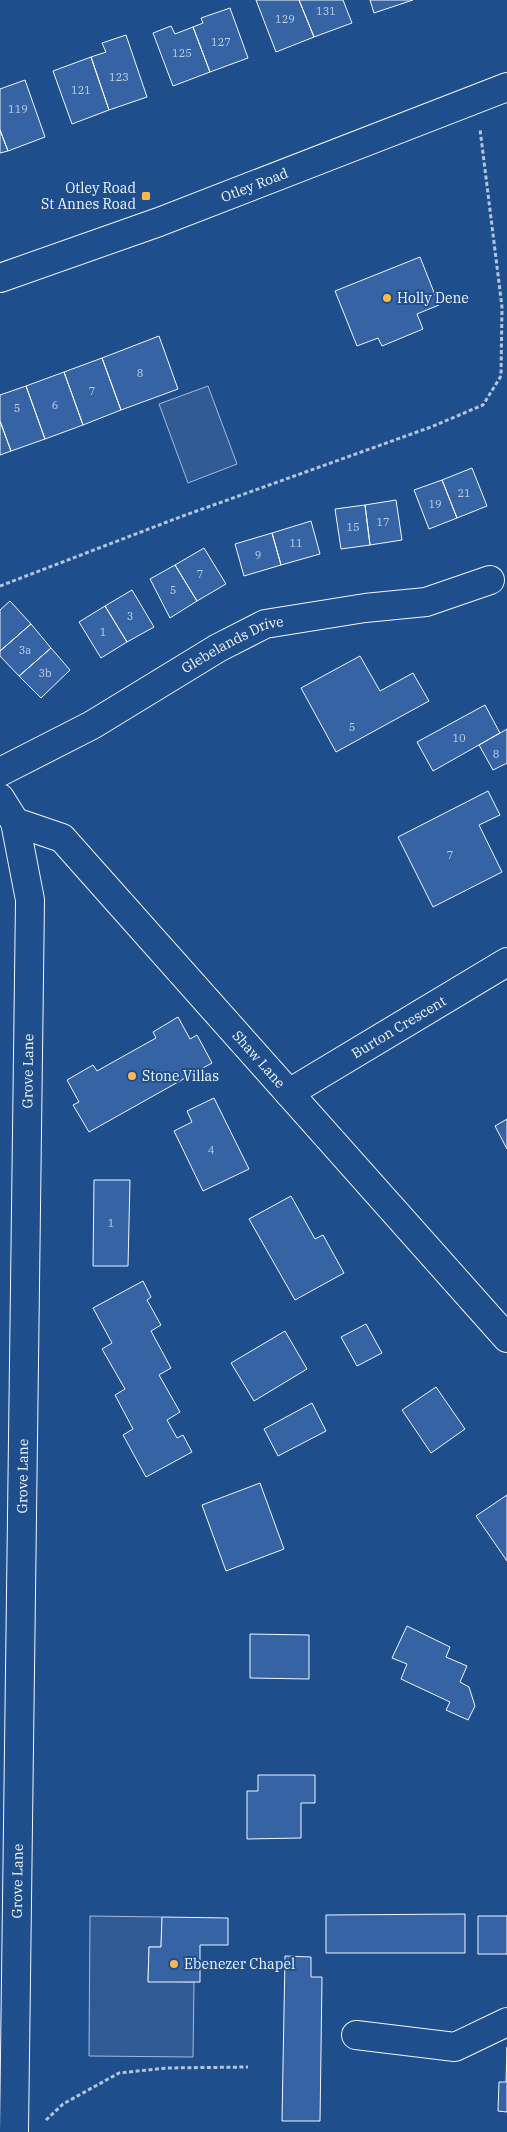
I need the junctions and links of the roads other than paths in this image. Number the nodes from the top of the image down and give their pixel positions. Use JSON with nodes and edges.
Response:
{"nodes":[{"id":1,"x":507,"y":87,"type":"edge"},
{"id":2,"x":0,"y":278,"type":"edge"},
{"id":3,"x":490,"y":580,"type":"dead end"},
{"id":4,"x":0,"y":772,"type":"edge"},
{"id":5,"x":0,"y":798,"type":"edge"},
{"id":6,"x":14,"y":822,"type":"junction"},
{"id":7,"x":507,"y":962,"type":"edge"},
{"id":8,"x":289,"y":1093,"type":"junction"},
{"id":9,"x":507,"y":1338,"type":"edge"},
{"id":10,"x":507,"y":2022,"type":"edge"},
{"id":11,"x":356,"y":2035,"type":"dead end"},
{"id":12,"x":14,"y":2132,"type":"edge"}],
"edges":[{"from":1,"to":2,"type":"main road","name":"Otley Road"},
{"from":3,"to":4,"type":"main road","name":"Glebelands Drive"},
{"from":5,"to":6,"type":"main road"},
{"from":6,"to":8,"type":"main road","name":"Shaw Lane"},
{"from":6,"to":12,"type":"main road","name":"Grove Lane"},
{"from":7,"to":8,"type":"main road","name":"Burton Crescent"},
{"from":8,"to":9,"type":"main road","name":"Shaw Lane"},
{"from":10,"to":11,"type":"main road"}]}
